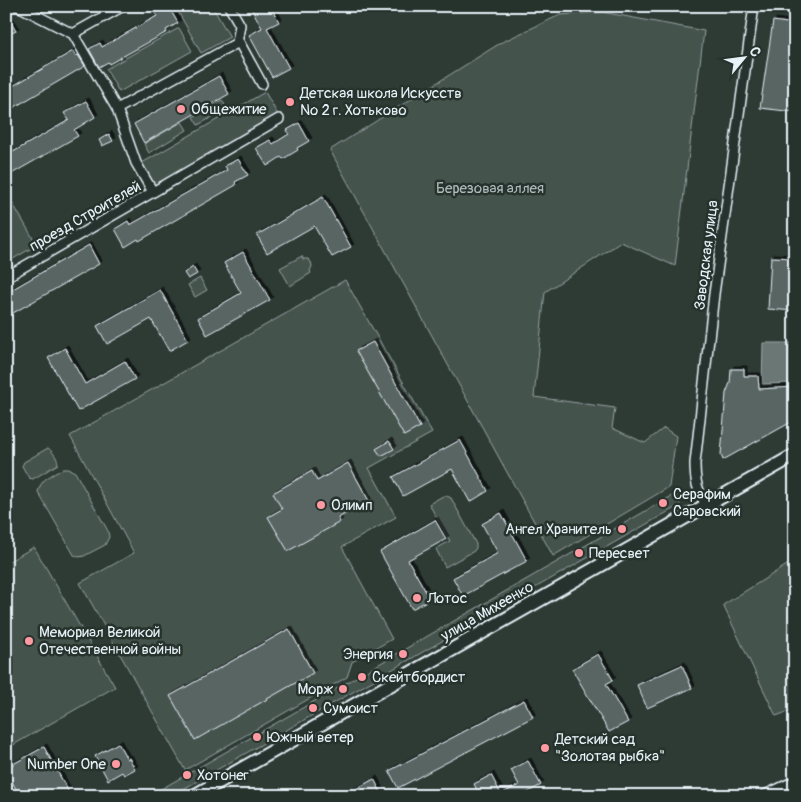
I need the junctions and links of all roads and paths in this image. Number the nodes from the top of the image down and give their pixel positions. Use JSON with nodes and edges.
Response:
{"nodes":[{"id":1,"x":18,"y":6,"type":"edge"},
{"id":2,"x":123,"y":6,"type":"edge"},
{"id":3,"x":229,"y":6,"type":"edge"},
{"id":4,"x":754,"y":6,"type":"edge"},
{"id":5,"x":73,"y":34,"type":"junction"},
{"id":6,"x":237,"y":43,"type":"junction"},
{"id":7,"x":262,"y":84,"type":"dead end"},
{"id":8,"x":117,"y":110,"type":"junction"},
{"id":9,"x":279,"y":119,"type":"dead end"},
{"id":10,"x":153,"y":192,"type":"junction"},
{"id":11,"x":6,"y":277,"type":"edge"},
{"id":12,"x":795,"y":455,"type":"edge"},
{"id":13,"x":706,"y":505,"type":"junction"},
{"id":14,"x":795,"y":781,"type":"edge"},
{"id":15,"x":194,"y":796,"type":"edge"},
{"id":16,"x":763,"y":796,"type":"edge"}],
"edges":[{"from":1,"to":5,"type":"street"},
{"from":2,"to":5,"type":"street"},
{"from":3,"to":6,"type":"street"},
{"from":4,"to":13,"type":"street","name":"Заводская улица"},
{"from":5,"to":8,"type":"street","name":"проезд Строителей"},
{"from":6,"to":7,"type":"street"},
{"from":6,"to":8,"type":"street"},
{"from":8,"to":10,"type":"street","name":"проезд Строителей"},
{"from":9,"to":10,"type":"street"},
{"from":10,"to":11,"type":"street","name":"проезд Строителей"},
{"from":12,"to":13,"type":"street","name":"улица Михеенко"},
{"from":13,"to":15,"type":"street","name":"улица Михеенко"},
{"from":14,"to":16,"type":"street"}]}
